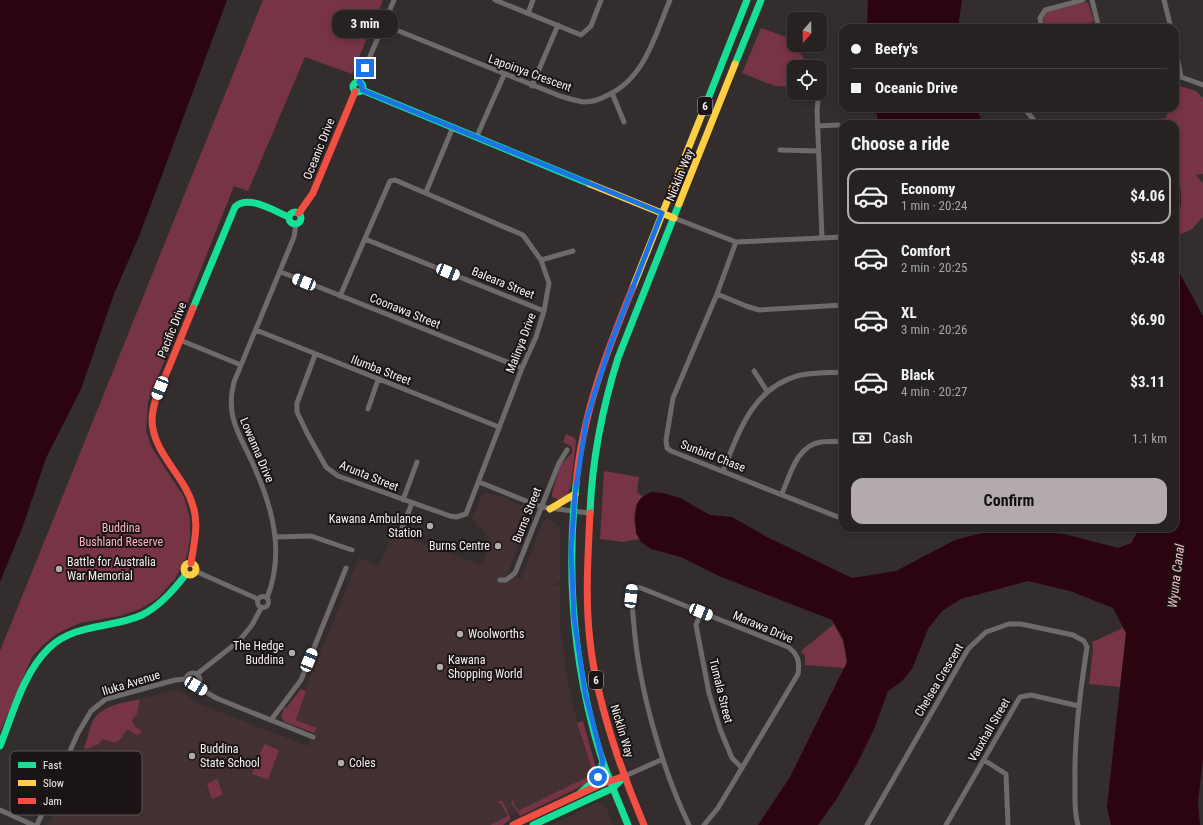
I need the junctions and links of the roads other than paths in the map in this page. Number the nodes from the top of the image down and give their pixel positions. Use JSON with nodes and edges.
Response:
{"nodes":[{"id":1,"x":394,"y":0,"type":"edge"},
{"id":2,"x":496,"y":0,"type":"edge"},
{"id":3,"x":533,"y":0,"type":"edge"},
{"id":4,"x":601,"y":0,"type":"edge"},
{"id":5,"x":670,"y":0,"type":"edge"},
{"id":6,"x":747,"y":0,"type":"edge"},
{"id":7,"x":761,"y":0,"type":"edge"},
{"id":8,"x":1083,"y":0,"type":"edge"},
{"id":9,"x":1092,"y":0,"type":"edge"},
{"id":10,"x":1164,"y":0,"type":"edge"},
{"id":11,"x":528,"y":13,"type":"junction"},
{"id":12,"x":1041,"y":24,"type":"edge"},
{"id":13,"x":1098,"y":24,"type":"edge"},
{"id":14,"x":1170,"y":24,"type":"edge"},
{"id":15,"x":384,"y":25,"type":"junction"},
{"id":16,"x":558,"y":25,"type":"junction"},
{"id":17,"x":504,"y":75,"type":"junction"},
{"id":18,"x":1179,"y":78,"type":"edge"},
{"id":19,"x":359,"y":82,"type":"joint"},
{"id":20,"x":1203,"y":85,"type":"edge"},
{"id":21,"x":532,"y":86,"type":"junction"},
{"id":22,"x":358,"y":91,"type":"junction"},
{"id":23,"x":612,"y":93,"type":"junction"},
{"id":24,"x":818,"y":100,"type":"edge"},
{"id":25,"x":1028,"y":113,"type":"edge"},
{"id":26,"x":1034,"y":120,"type":"edge"},
{"id":27,"x":624,"y":122,"type":"dead end"},
{"id":28,"x":817,"y":126,"type":"junction"},
{"id":29,"x":838,"y":126,"type":"dead end"},
{"id":30,"x":453,"y":127,"type":"junction"},
{"id":31,"x":477,"y":136,"type":"junction"},
{"id":32,"x":780,"y":150,"type":"dead end"},
{"id":33,"x":818,"y":151,"type":"junction"},
{"id":34,"x":426,"y":192,"type":"junction"},
{"id":35,"x":300,"y":213,"type":"junction"},
{"id":36,"x":662,"y":213,"type":"junction"},
{"id":37,"x":289,"y":217,"type":"junction"},
{"id":38,"x":674,"y":218,"type":"junction"},
{"id":39,"x":296,"y":224,"type":"junction"},
{"id":40,"x":839,"y":237,"type":"edge"},
{"id":41,"x":822,"y":238,"type":"junction"},
{"id":42,"x":365,"y":239,"type":"junction"},
{"id":43,"x":736,"y":242,"type":"junction"},
{"id":44,"x":573,"y":251,"type":"dead end"},
{"id":45,"x":541,"y":260,"type":"junction"},
{"id":46,"x":281,"y":272,"type":"junction"},
{"id":47,"x":717,"y":294,"type":"junction"},
{"id":48,"x":340,"y":296,"type":"junction"},
{"id":49,"x":839,"y":305,"type":"edge"},
{"id":50,"x":544,"y":311,"type":"junction"},
{"id":51,"x":256,"y":330,"type":"junction"},
{"id":52,"x":180,"y":340,"type":"junction"},
{"id":53,"x":315,"y":355,"type":"junction"},
{"id":54,"x":241,"y":365,"type":"junction"},
{"id":55,"x":522,"y":368,"type":"junction"},
{"id":56,"x":754,"y":370,"type":"dead end"},
{"id":57,"x":839,"y":372,"type":"edge"},
{"id":58,"x":378,"y":380,"type":"junction"},
{"id":59,"x":767,"y":391,"type":"junction"},
{"id":60,"x":368,"y":408,"type":"dead end"},
{"id":61,"x":499,"y":427,"type":"junction"},
{"id":62,"x":839,"y":441,"type":"edge"},
{"id":63,"x":567,"y":450,"type":"dead end"},
{"id":64,"x":417,"y":462,"type":"dead end"},
{"id":65,"x":723,"y":471,"type":"junction"},
{"id":66,"x":479,"y":482,"type":"junction"},
{"id":67,"x":575,"y":494,"type":"junction"},
{"id":68,"x":782,"y":494,"type":"junction"},
{"id":69,"x":403,"y":500,"type":"junction"},
{"id":70,"x":412,"y":503,"type":"junction"},
{"id":71,"x":541,"y":507,"type":"junction"},
{"id":72,"x":550,"y":509,"type":"junction"},
{"id":73,"x":574,"y":511,"type":"junction"},
{"id":74,"x":589,"y":513,"type":"junction"},
{"id":75,"x":839,"y":517,"type":"edge"},
{"id":76,"x":401,"y":531,"type":"dead end"},
{"id":77,"x":276,"y":537,"type":"junction"},
{"id":78,"x":352,"y":550,"type":"dead end"},
{"id":79,"x":191,"y":563,"type":"junction"},
{"id":80,"x":346,"y":568,"type":"dead end"},
{"id":81,"x":195,"y":571,"type":"junction"},
{"id":82,"x":186,"y":574,"type":"junction"},
{"id":83,"x":500,"y":580,"type":"dead end"},
{"id":84,"x":267,"y":598,"type":"junction"},
{"id":85,"x":258,"y":599,"type":"junction"},
{"id":86,"x":261,"y":608,"type":"junction"},
{"id":87,"x":701,"y":612,"type":"junction"},
{"id":88,"x":197,"y":674,"type":"junction"},
{"id":89,"x":186,"y":679,"type":"junction"},
{"id":90,"x":196,"y":686,"type":"junction"},
{"id":91,"x":1079,"y":706,"type":"junction"},
{"id":92,"x":271,"y":720,"type":"junction"},
{"id":93,"x":313,"y":736,"type":"dead end"},
{"id":94,"x":0,"y":746,"type":"edge"},
{"id":95,"x":71,"y":751,"type":"edge"},
{"id":96,"x":663,"y":759,"type":"junction"},
{"id":97,"x":984,"y":760,"type":"junction"},
{"id":98,"x":603,"y":762,"type":"junction"},
{"id":99,"x":742,"y":768,"type":"junction"},
{"id":100,"x":625,"y":776,"type":"junction"},
{"id":101,"x":612,"y":784,"type":"junction"},
{"id":102,"x":579,"y":794,"type":"junction"},
{"id":103,"x":0,"y":810,"type":"edge"},
{"id":104,"x":10,"y":815,"type":"edge"},
{"id":105,"x":11,"y":815,"type":"edge"},
{"id":106,"x":42,"y":815,"type":"edge"},
{"id":107,"x":33,"y":825,"type":"edge"},
{"id":108,"x":37,"y":825,"type":"edge"},
{"id":109,"x":513,"y":825,"type":"edge"},
{"id":110,"x":532,"y":825,"type":"edge"},
{"id":111,"x":628,"y":825,"type":"edge"},
{"id":112,"x":644,"y":825,"type":"edge"},
{"id":113,"x":689,"y":825,"type":"edge"},
{"id":114,"x":704,"y":825,"type":"edge"},
{"id":115,"x":867,"y":825,"type":"edge"},
{"id":116,"x":946,"y":825,"type":"edge"},
{"id":117,"x":1008,"y":825,"type":"edge"},
{"id":118,"x":1078,"y":825,"type":"edge"}],
"edges":[{"from":1,"to":15,"type":"street"},
{"from":2,"to":11,"type":"street"},
{"from":3,"to":11,"type":"street"},
{"from":4,"to":16,"type":"street"},
{"from":5,"to":23,"type":"street","name":"Lapoinya Crescent"},
{"from":6,"to":36,"type":"main road","name":"Nicklin Way","number":"6"},
{"from":7,"to":38,"type":"main road","name":"Nicklin Way","number":"6"},
{"from":8,"to":12,"type":"street"},
{"from":9,"to":13,"type":"street"},
{"from":10,"to":14,"type":"street"},
{"from":11,"to":16,"type":"street"},
{"from":15,"to":17,"type":"street","name":"Lapoinya Crescent"},
{"from":15,"to":19,"type":"street"},
{"from":16,"to":21,"type":"street"},
{"from":17,"to":21,"type":"street","name":"Lapoinya Crescent"},
{"from":17,"to":31,"type":"street"},
{"from":18,"to":20,"type":"street"},
{"from":19,"to":22,"type":"main road","name":"Oceanic Drive"},
{"from":21,"to":23,"type":"street","name":"Lapoinya Crescent"},
{"from":22,"to":30,"type":"main road"},
{"from":22,"to":35,"type":"main road","name":"Oceanic Drive"},
{"from":23,"to":27,"type":"street"},
{"from":24,"to":28,"type":"street"},
{"from":25,"to":26,"type":"street"},
{"from":28,"to":29,"type":"street"},
{"from":28,"to":33,"type":"street"},
{"from":30,"to":31,"type":"main road"},
{"from":30,"to":34,"type":"street"},
{"from":31,"to":36,"type":"main road"},
{"from":32,"to":33,"type":"street"},
{"from":33,"to":41,"type":"street"},
{"from":34,"to":42,"type":"street","name":"Malinya Drive"},
{"from":34,"to":45,"type":"street","name":"Malinya Drive"},
{"from":35,"to":37,"type":"main road"},
{"from":35,"to":39,"type":"main road"},
{"from":36,"to":38,"type":"main road"},
{"from":36,"to":67,"type":"main road","name":"Nicklin Way","number":"6"},
{"from":37,"to":39,"type":"main road"},
{"from":37,"to":52,"type":"main road","name":"Pacific Drive"},
{"from":38,"to":43,"type":"street"},
{"from":38,"to":74,"type":"main road","name":"Nicklin Way","number":"6"},
{"from":39,"to":46,"type":"street","name":"Lowanna Drive"},
{"from":40,"to":41,"type":"street"},
{"from":41,"to":43,"type":"street"},
{"from":42,"to":48,"type":"street"},
{"from":42,"to":50,"type":"street","name":"Baleara Street"},
{"from":43,"to":47,"type":"street","name":"Sunbird Chase"},
{"from":44,"to":45,"type":"street"},
{"from":45,"to":50,"type":"street","name":"Malinya Drive"},
{"from":46,"to":48,"type":"street","name":"Coonawa Street"},
{"from":46,"to":51,"type":"street","name":"Lowanna Drive"},
{"from":47,"to":49,"type":"street"},
{"from":47,"to":65,"type":"street","name":"Sunbird Chase"},
{"from":48,"to":55,"type":"street","name":"Coonawa Street"},
{"from":50,"to":55,"type":"street","name":"Malinya Drive"},
{"from":51,"to":53,"type":"street","name":"Ilumba Street"},
{"from":51,"to":54,"type":"street","name":"Lowanna Drive"},
{"from":52,"to":54,"type":"street"},
{"from":52,"to":79,"type":"main road","name":"Pacific Drive"},
{"from":53,"to":58,"type":"street","name":"Ilumba Street"},
{"from":53,"to":69,"type":"street","name":"Arunta Street"},
{"from":54,"to":77,"type":"street","name":"Lowanna Drive"},
{"from":55,"to":61,"type":"street","name":"Malinya Drive"},
{"from":56,"to":59,"type":"street"},
{"from":57,"to":59,"type":"street"},
{"from":58,"to":60,"type":"street"},
{"from":58,"to":61,"type":"street","name":"Ilumba Street"},
{"from":59,"to":65,"type":"street"},
{"from":61,"to":66,"type":"street","name":"Malinya Drive"},
{"from":62,"to":68,"type":"street"},
{"from":63,"to":71,"type":"street","name":"Burns Street"},
{"from":64,"to":69,"type":"street"},
{"from":65,"to":68,"type":"street","name":"Sunbird Chase"},
{"from":66,"to":70,"type":"street","name":"Arunta Street"},
{"from":66,"to":71,"type":"street"},
{"from":67,"to":72,"type":"main road"},
{"from":67,"to":73,"type":"main road","name":"Nicklin Way","number":"6"},
{"from":68,"to":75,"type":"street","name":"Sunbird Chase"},
{"from":69,"to":70,"type":"street","name":"Arunta Street"},
{"from":70,"to":76,"type":"street"},
{"from":71,"to":72,"type":"street"},
{"from":71,"to":83,"type":"street","name":"Burns Street"},
{"from":72,"to":73,"type":"street"},
{"from":73,"to":74,"type":"street"},
{"from":73,"to":98,"type":"main road","name":"Nicklin Way","number":"6"},
{"from":74,"to":100,"type":"main road","name":"Nicklin Way","number":"6"},
{"from":77,"to":78,"type":"street"},
{"from":77,"to":84,"type":"street","name":"Lowanna Drive"},
{"from":79,"to":81,"type":"main road"},
{"from":79,"to":82,"type":"main road"},
{"from":80,"to":92,"type":"street"},
{"from":81,"to":82,"type":"main road"},
{"from":81,"to":85,"type":"street"},
{"from":82,"to":94,"type":"main road"},
{"from":84,"to":85,"type":"street"},
{"from":84,"to":86,"type":"street"},
{"from":85,"to":86,"type":"street"},
{"from":86,"to":88,"type":"street"},
{"from":87,"to":96,"type":"street","name":"Marawa Drive"},
{"from":87,"to":99,"type":"street","name":"Tumala Street"},
{"from":87,"to":99,"type":"street","name":"Marawa Drive"},
{"from":88,"to":89,"type":"street"},
{"from":88,"to":90,"type":"street"},
{"from":89,"to":90,"type":"street"},
{"from":89,"to":95,"type":"street","name":"Iluka Avenue"},
{"from":90,"to":92,"type":"street"},
{"from":91,"to":97,"type":"street","name":"Vauxhall Street"},
{"from":91,"to":115,"type":"street","name":"Chelsea Crescent"},
{"from":91,"to":118,"type":"street","name":"Chelsea Crescent"},
{"from":92,"to":93,"type":"street"},
{"from":96,"to":100,"type":"street"},
{"from":96,"to":113,"type":"street","name":"Marawa Drive"},
{"from":97,"to":116,"type":"street","name":"Vauxhall Street"},
{"from":97,"to":117,"type":"street"},
{"from":98,"to":101,"type":"main road","name":"Nicklin Way","number":"6"},
{"from":98,"to":102,"type":"main road"},
{"from":99,"to":114,"type":"street","name":"Marawa Drive"},
{"from":100,"to":101,"type":"main road"},
{"from":100,"to":112,"type":"main road","name":"Nicklin Way","number":"6"},
{"from":101,"to":102,"type":"main road"},
{"from":101,"to":110,"type":"main road"},
{"from":101,"to":111,"type":"main road","name":"Nicklin Way","number":"6"},
{"from":102,"to":109,"type":"main road"},
{"from":103,"to":104,"type":"street"},
{"from":105,"to":107,"type":"street"},
{"from":106,"to":108,"type":"street","name":"Iluka Avenue"}]}
